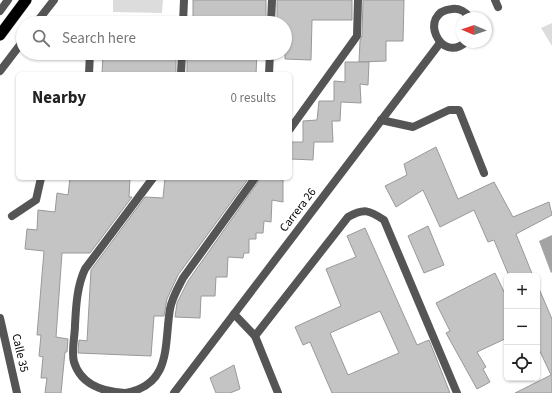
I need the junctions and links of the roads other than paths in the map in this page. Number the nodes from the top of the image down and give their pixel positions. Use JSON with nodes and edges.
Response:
{"nodes":[{"id":1,"x":8,"y":0,"type":"edge"},
{"id":2,"x":26,"y":0,"type":"edge"},
{"id":3,"x":54,"y":0,"type":"edge"},
{"id":4,"x":184,"y":0,"type":"edge"},
{"id":5,"x":272,"y":0,"type":"edge"},
{"id":6,"x":358,"y":0,"type":"edge"},
{"id":7,"x":0,"y":11,"type":"edge"},
{"id":8,"x":465,"y":12,"type":"edge"},
{"id":9,"x":41,"y":16,"type":"edge"},
{"id":10,"x":183,"y":16,"type":"edge"},
{"id":11,"x":271,"y":16,"type":"edge"},
{"id":12,"x":0,"y":35,"type":"edge"},
{"id":13,"x":440,"y":43,"type":"junction"},
{"id":14,"x":456,"y":48,"type":"edge"},
{"id":15,"x":16,"y":50,"type":"edge"},
{"id":16,"x":90,"y":60,"type":"edge"},
{"id":17,"x":182,"y":60,"type":"edge"},
{"id":18,"x":270,"y":60,"type":"edge"},
{"id":19,"x":0,"y":71,"type":"edge"},
{"id":20,"x":89,"y":72,"type":"edge"},
{"id":21,"x":181,"y":72,"type":"edge"},
{"id":22,"x":269,"y":72,"type":"edge"},
{"id":23,"x":381,"y":120,"type":"junction"},
{"id":24,"x":292,"y":126,"type":"edge"},
{"id":25,"x":484,"y":173,"type":"dead end"},
{"id":26,"x":41,"y":180,"type":"edge"},
{"id":27,"x":152,"y":180,"type":"edge"},
{"id":28,"x":254,"y":180,"type":"edge"},
{"id":29,"x":12,"y":216,"type":"dead end"},
{"id":30,"x":234,"y":314,"type":"junction"},
{"id":31,"x":0,"y":318,"type":"edge"},
{"id":32,"x":255,"y":336,"type":"junction"},
{"id":33,"x":110,"y":392,"type":"edge"},
{"id":34,"x":140,"y":392,"type":"edge"},
{"id":35,"x":17,"y":393,"type":"edge"},
{"id":36,"x":126,"y":393,"type":"edge"},
{"id":37,"x":174,"y":393,"type":"edge"},
{"id":38,"x":278,"y":393,"type":"edge"},
{"id":39,"x":457,"y":393,"type":"edge"}],
"edges":[{"from":1,"to":7,"type":"street"},
{"from":2,"to":12,"type":"highway"},
{"from":3,"to":9,"type":"street"},
{"from":4,"to":10,"type":"street"},
{"from":5,"to":11,"type":"street"},
{"from":6,"to":24,"type":"street"},
{"from":8,"to":13,"type":"street"},
{"from":13,"to":14,"type":"street"},
{"from":13,"to":23,"type":"street","name":"Carrera 26"},
{"from":15,"to":19,"type":"street"},
{"from":16,"to":20,"type":"street"},
{"from":17,"to":21,"type":"street"},
{"from":18,"to":22,"type":"street"},
{"from":23,"to":25,"type":"street"},
{"from":23,"to":30,"type":"street","name":"Carrera 26"},
{"from":26,"to":29,"type":"street"},
{"from":27,"to":33,"type":"street"},
{"from":28,"to":34,"type":"street"},
{"from":30,"to":32,"type":"street"},
{"from":30,"to":37,"type":"street","name":"Carrera 26"},
{"from":31,"to":35,"type":"street","name":"Calle 35"},
{"from":32,"to":38,"type":"street"},
{"from":32,"to":39,"type":"street"},
{"from":33,"to":36,"type":"street"},
{"from":34,"to":36,"type":"street"}]}
